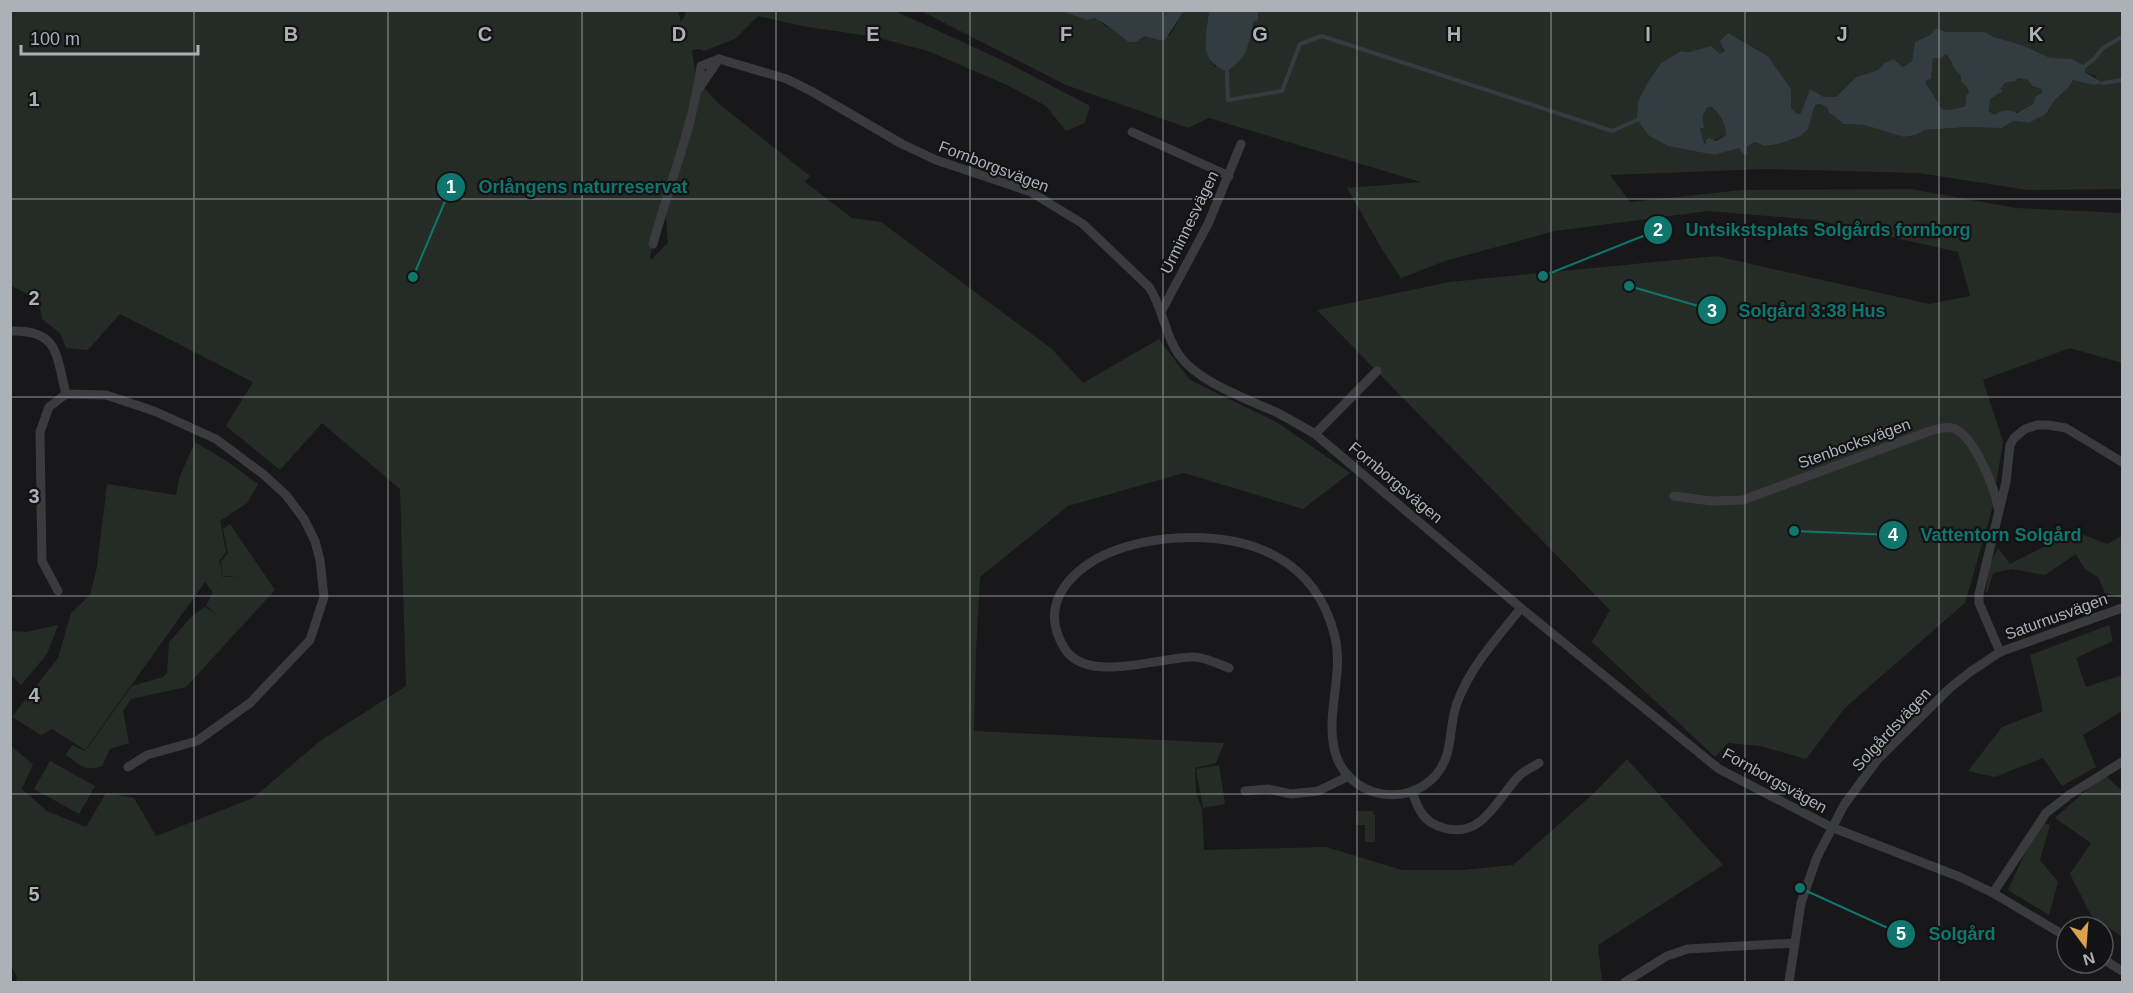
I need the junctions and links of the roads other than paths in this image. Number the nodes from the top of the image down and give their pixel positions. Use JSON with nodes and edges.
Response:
{"nodes":[{"id":1,"x":1132,"y":132,"type":"dead end"},
{"id":2,"x":1241,"y":144,"type":"dead end"},
{"id":3,"x":1228,"y":176,"type":"junction"},
{"id":4,"x":653,"y":244,"type":"dead end"},
{"id":5,"x":1161,"y":312,"type":"junction"},
{"id":6,"x":10,"y":332,"type":"edge"},
{"id":7,"x":1377,"y":371,"type":"dead end"},
{"id":8,"x":66,"y":394,"type":"junction"},
{"id":9,"x":1315,"y":434,"type":"junction"},
{"id":10,"x":2122,"y":462,"type":"edge"},
{"id":11,"x":1674,"y":496,"type":"dead end"},
{"id":12,"x":1998,"y":507,"type":"junction"},
{"id":13,"x":58,"y":591,"type":"dead end"},
{"id":14,"x":1521,"y":608,"type":"junction"},
{"id":15,"x":2122,"y":608,"type":"edge"},
{"id":16,"x":2000,"y":652,"type":"junction"},
{"id":17,"x":1229,"y":668,"type":"dead end"},
{"id":18,"x":1539,"y":763,"type":"dead end"},
{"id":19,"x":2122,"y":764,"type":"edge"},
{"id":20,"x":128,"y":767,"type":"dead end"},
{"id":21,"x":1347,"y":777,"type":"junction"},
{"id":22,"x":1245,"y":791,"type":"dead end"},
{"id":23,"x":1412,"y":792,"type":"junction"},
{"id":24,"x":1831,"y":827,"type":"junction"},
{"id":25,"x":1993,"y":893,"type":"junction"},
{"id":26,"x":2055,"y":930,"type":"edge"},
{"id":27,"x":1795,"y":943,"type":"junction"},
{"id":28,"x":1625,"y":982,"type":"edge"},
{"id":29,"x":1789,"y":982,"type":"edge"}],
"edges":[{"from":1,"to":3,"type":"street"},
{"from":2,"to":3,"type":"street","name":"Urminnesvägen"},
{"from":3,"to":5,"type":"street","name":"Urminnesvägen"},
{"from":4,"to":5,"type":"street","name":"Fornborgsvägen"},
{"from":5,"to":9,"type":"street","name":"Fornborgsvägen"},
{"from":6,"to":8,"type":"street"},
{"from":7,"to":9,"type":"street"},
{"from":8,"to":13,"type":"street"},
{"from":8,"to":20,"type":"street"},
{"from":9,"to":14,"type":"street","name":"Fornborgsvägen"},
{"from":10,"to":12,"type":"street","name":"Stenbocksvägen"},
{"from":11,"to":12,"type":"street","name":"Stenbocksvägen"},
{"from":12,"to":16,"type":"street","name":"Stenbocksvägen"},
{"from":14,"to":23,"type":"street"},
{"from":14,"to":24,"type":"street","name":"Fornborgsvägen"},
{"from":15,"to":16,"type":"street","name":"Saturnusvägen"},
{"from":16,"to":24,"type":"street","name":"Solgårdsvägen"},
{"from":17,"to":21,"type":"street"},
{"from":18,"to":23,"type":"street"},
{"from":19,"to":25,"type":"street"},
{"from":21,"to":22,"type":"street"},
{"from":21,"to":23,"type":"street"},
{"from":24,"to":25,"type":"street","name":"Fornborgsvägen"},
{"from":24,"to":27,"type":"street","name":"Solgårdsvägen"},
{"from":25,"to":26,"type":"street","name":"Fornborgsvägen"},
{"from":27,"to":28,"type":"street"},
{"from":27,"to":29,"type":"street","name":"Solgårdsvägen"}]}
